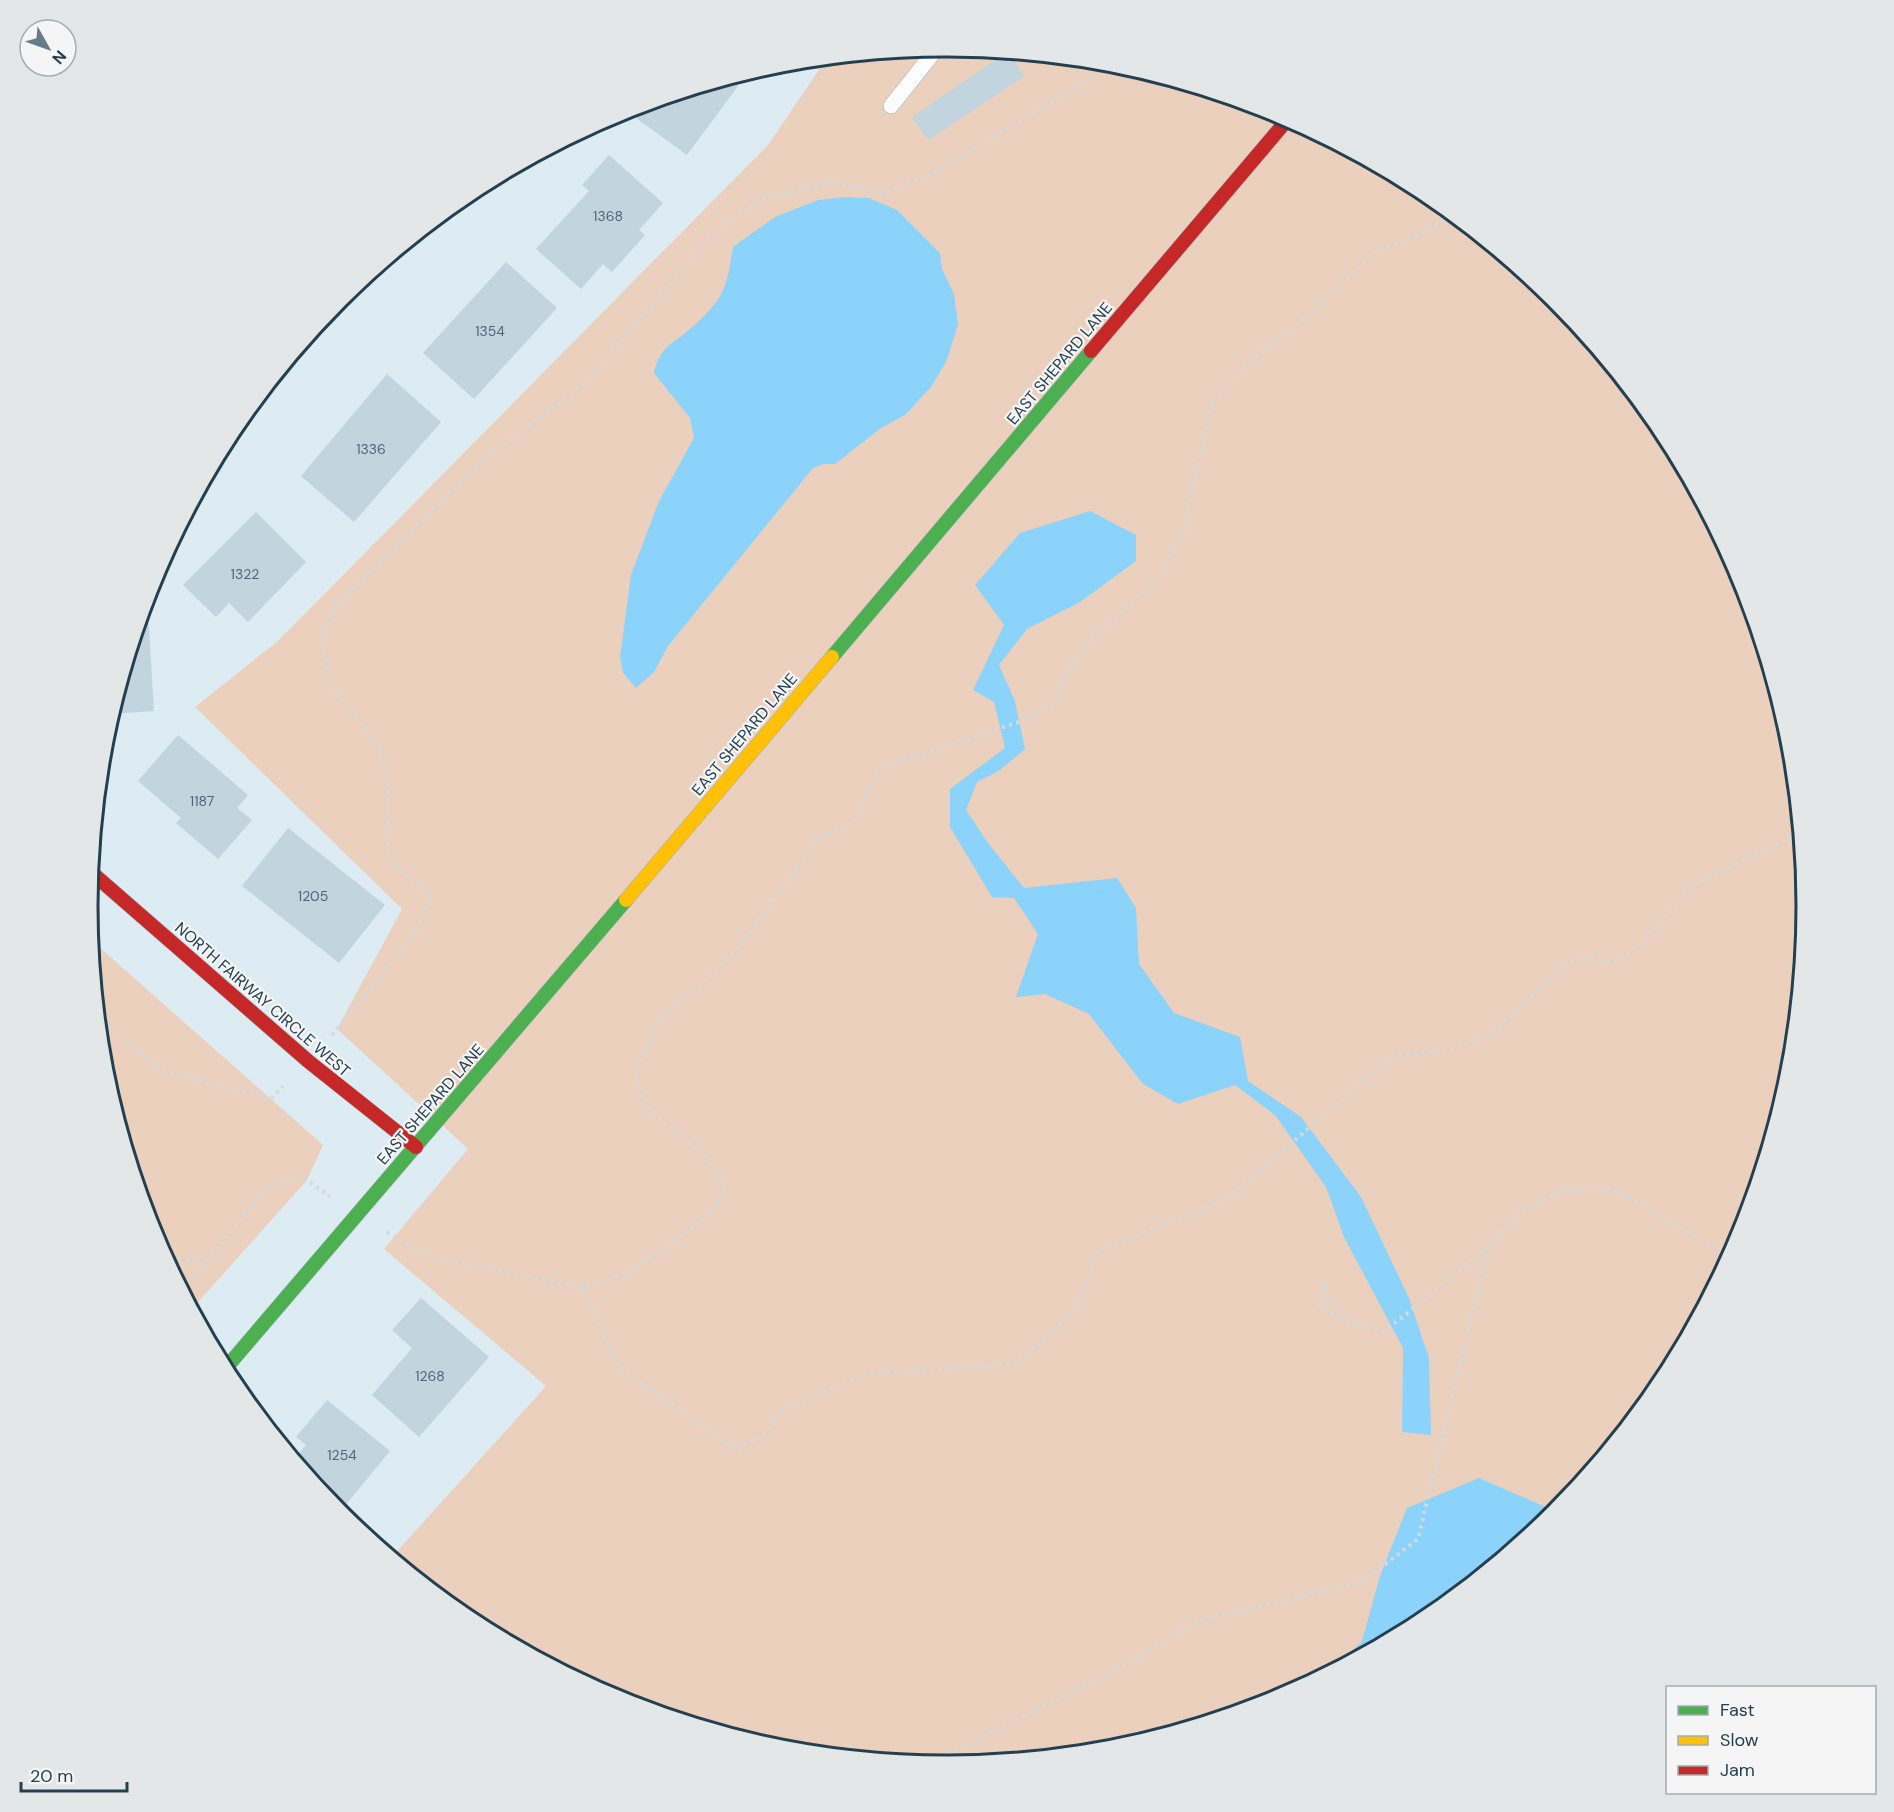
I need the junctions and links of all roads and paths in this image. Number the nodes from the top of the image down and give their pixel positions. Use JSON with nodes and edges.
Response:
{"nodes":[{"id":1,"x":930,"y":58,"type":"edge"},
{"id":2,"x":1100,"y":71,"type":"edge"},
{"id":3,"x":891,"y":106,"type":"dead end"},
{"id":4,"x":1281,"y":126,"type":"edge"},
{"id":5,"x":1446,"y":219,"type":"edge"},
{"id":6,"x":1793,"y":837,"type":"edge"},
{"id":7,"x":99,"y":879,"type":"edge"},
{"id":8,"x":106,"y":1025,"type":"edge"},
{"id":9,"x":308,"y":1061,"type":"junction"},
{"id":10,"x":416,"y":1147,"type":"junction"},
{"id":11,"x":357,"y":1213,"type":"junction"},
{"id":12,"x":1488,"y":1247,"type":"junction"},
{"id":13,"x":1722,"y":1252,"type":"edge"},
{"id":14,"x":175,"y":1258,"type":"edge"},
{"id":15,"x":205,"y":1263,"type":"junction"},
{"id":16,"x":187,"y":1284,"type":"edge"},
{"id":17,"x":583,"y":1288,"type":"junction"},
{"id":18,"x":1340,"y":1318,"type":"dead end"},
{"id":19,"x":231,"y":1362,"type":"edge"},
{"id":20,"x":947,"y":1755,"type":"edge"}],
"edges":[{"from":1,"to":3,"type":"lane"},
{"from":2,"to":9,"type":"path"},
{"from":4,"to":10,"type":"street","name":"EAST SHEPARD LANE"},
{"from":5,"to":17,"type":"path"},
{"from":6,"to":17,"type":"path"},
{"from":7,"to":9,"type":"street","name":"NORTH FAIRWAY CIRCLE WEST"},
{"from":8,"to":9,"type":"path"},
{"from":9,"to":10,"type":"street","name":"NORTH FAIRWAY CIRCLE WEST"},
{"from":10,"to":11,"type":"street","name":"EAST SHEPARD LANE"},
{"from":11,"to":15,"type":"path"},
{"from":11,"to":17,"type":"path"},
{"from":11,"to":19,"type":"street","name":"EAST SHEPARD LANE"},
{"from":12,"to":13,"type":"path"},
{"from":12,"to":18,"type":"path"},
{"from":12,"to":20,"type":"path"},
{"from":14,"to":15,"type":"path"},
{"from":15,"to":16,"type":"path"}]}
